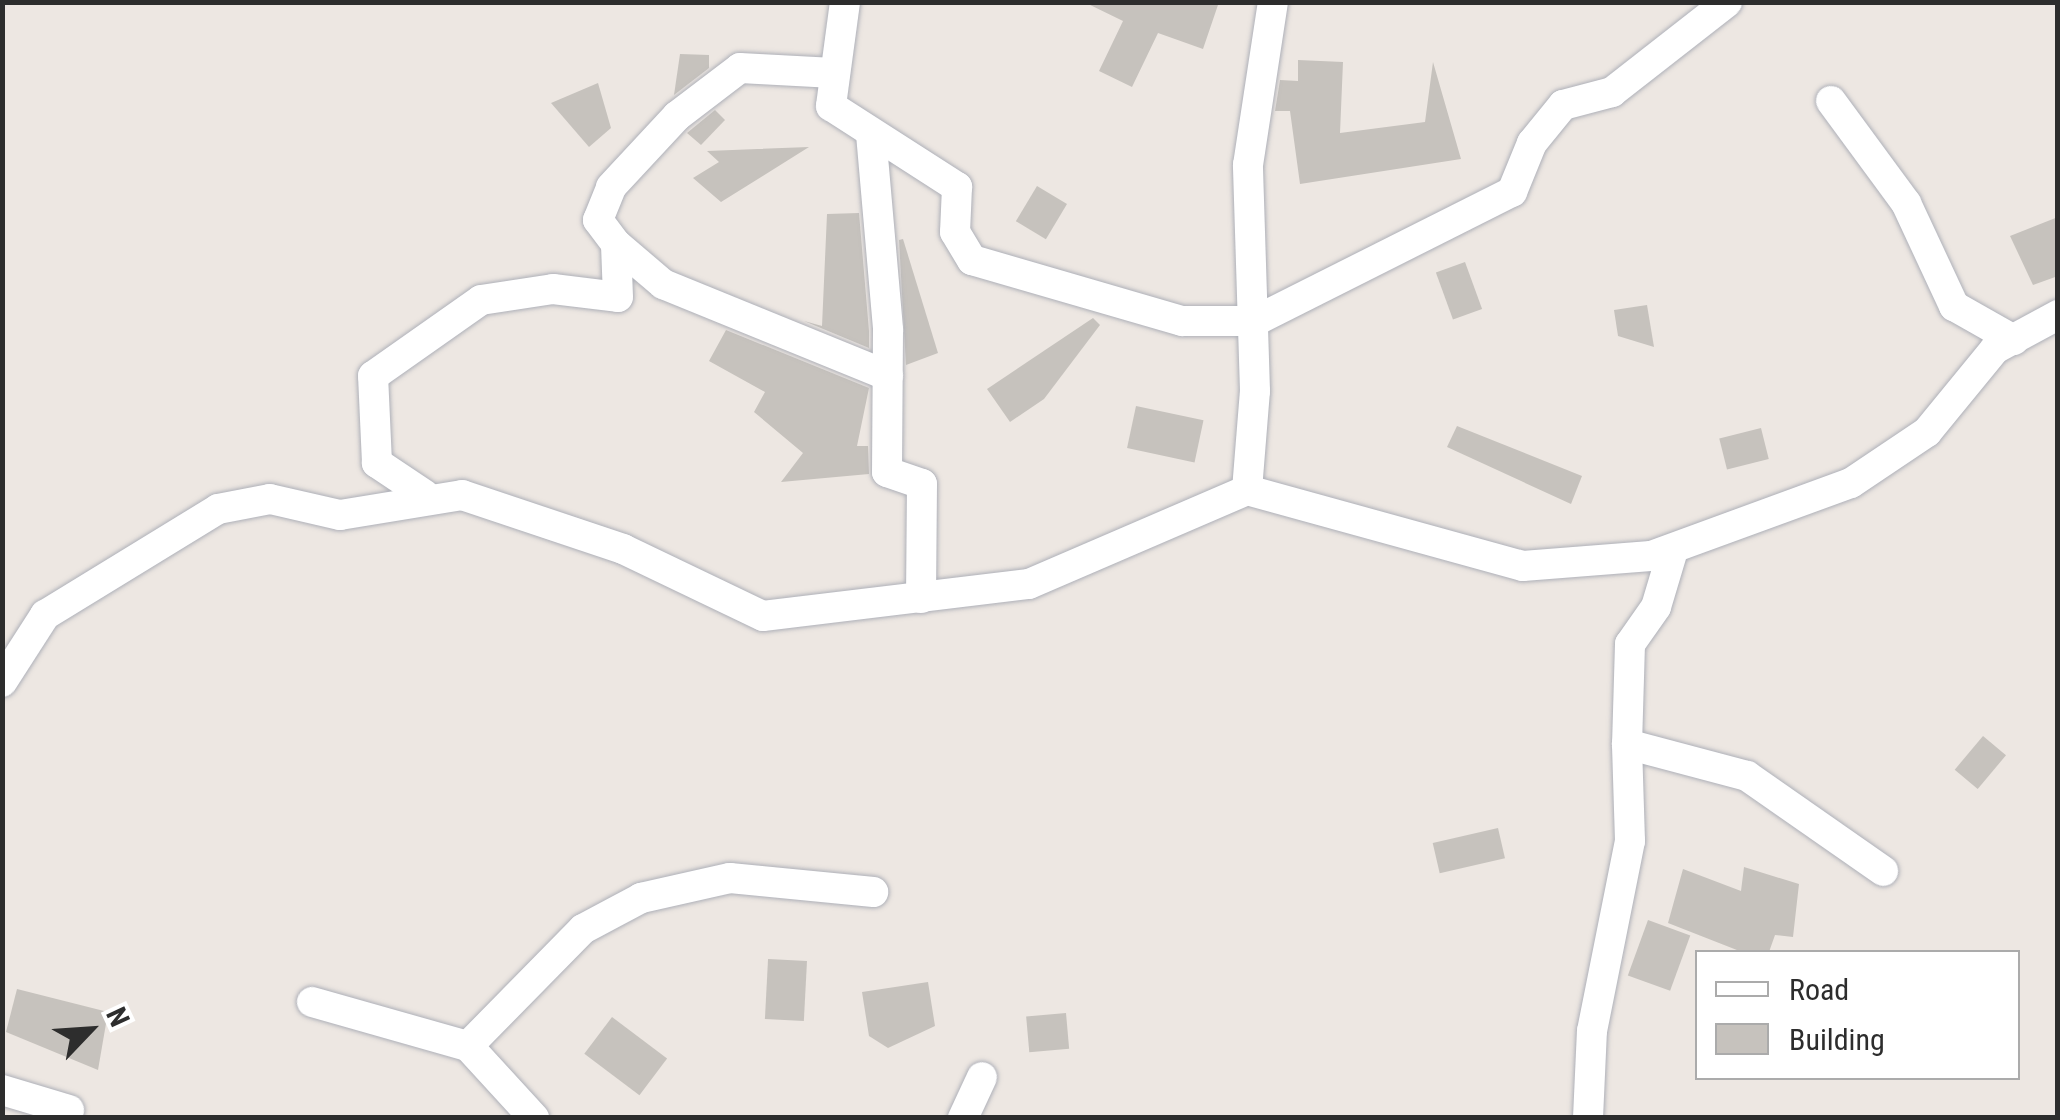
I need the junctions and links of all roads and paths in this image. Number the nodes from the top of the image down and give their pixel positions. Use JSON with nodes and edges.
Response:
{"nodes":[{"id":1,"x":845,"y":2,"type":"edge"},
{"id":2,"x":1274,"y":2,"type":"edge"},
{"id":3,"x":1727,"y":2,"type":"edge"},
{"id":4,"x":834,"y":73,"type":"junction"},
{"id":5,"x":1831,"y":101,"type":"dead end"},
{"id":6,"x":871,"y":134,"type":"junction"},
{"id":7,"x":616,"y":244,"type":"junction"},
{"id":8,"x":2058,"y":315,"type":"edge"},
{"id":9,"x":1255,"y":321,"type":"junction"},
{"id":10,"x":2014,"y":340,"type":"junction"},
{"id":11,"x":888,"y":376,"type":"junction"},
{"id":12,"x":1247,"y":490,"type":"junction"},
{"id":13,"x":425,"y":495,"type":"junction"},
{"id":14,"x":1673,"y":550,"type":"junction"},
{"id":15,"x":921,"y":598,"type":"junction"},
{"id":16,"x":2,"y":682,"type":"edge"},
{"id":17,"x":1627,"y":744,"type":"junction"},
{"id":18,"x":1883,"y":871,"type":"dead end"},
{"id":19,"x":873,"y":892,"type":"dead end"},
{"id":20,"x":312,"y":1002,"type":"dead end"},
{"id":21,"x":468,"y":1046,"type":"junction"},
{"id":22,"x":982,"y":1077,"type":"dead end"},
{"id":23,"x":2,"y":1090,"type":"edge"},
{"id":24,"x":69,"y":1110,"type":"dead end"},
{"id":25,"x":534,"y":1118,"type":"edge"},
{"id":26,"x":964,"y":1118,"type":"edge"},
{"id":27,"x":1588,"y":1118,"type":"edge"}],
"edges":[{"from":1,"to":4,"type":"street"},
{"from":2,"to":9,"type":"street"},
{"from":3,"to":9,"type":"street"},
{"from":4,"to":6,"type":"street"},
{"from":4,"to":7,"type":"street"},
{"from":5,"to":10,"type":"street"},
{"from":6,"to":9,"type":"street"},
{"from":6,"to":11,"type":"street"},
{"from":7,"to":11,"type":"street"},
{"from":7,"to":13,"type":"street"},
{"from":8,"to":10,"type":"street"},
{"from":9,"to":12,"type":"street"},
{"from":10,"to":14,"type":"street"},
{"from":11,"to":15,"type":"street"},
{"from":12,"to":14,"type":"street"},
{"from":12,"to":15,"type":"street"},
{"from":13,"to":15,"type":"street"},
{"from":13,"to":16,"type":"street"},
{"from":14,"to":17,"type":"street"},
{"from":17,"to":18,"type":"street"},
{"from":17,"to":27,"type":"street"},
{"from":19,"to":21,"type":"street"},
{"from":20,"to":21,"type":"street"},
{"from":21,"to":25,"type":"street"},
{"from":22,"to":26,"type":"street"},
{"from":23,"to":24,"type":"street"}]}
